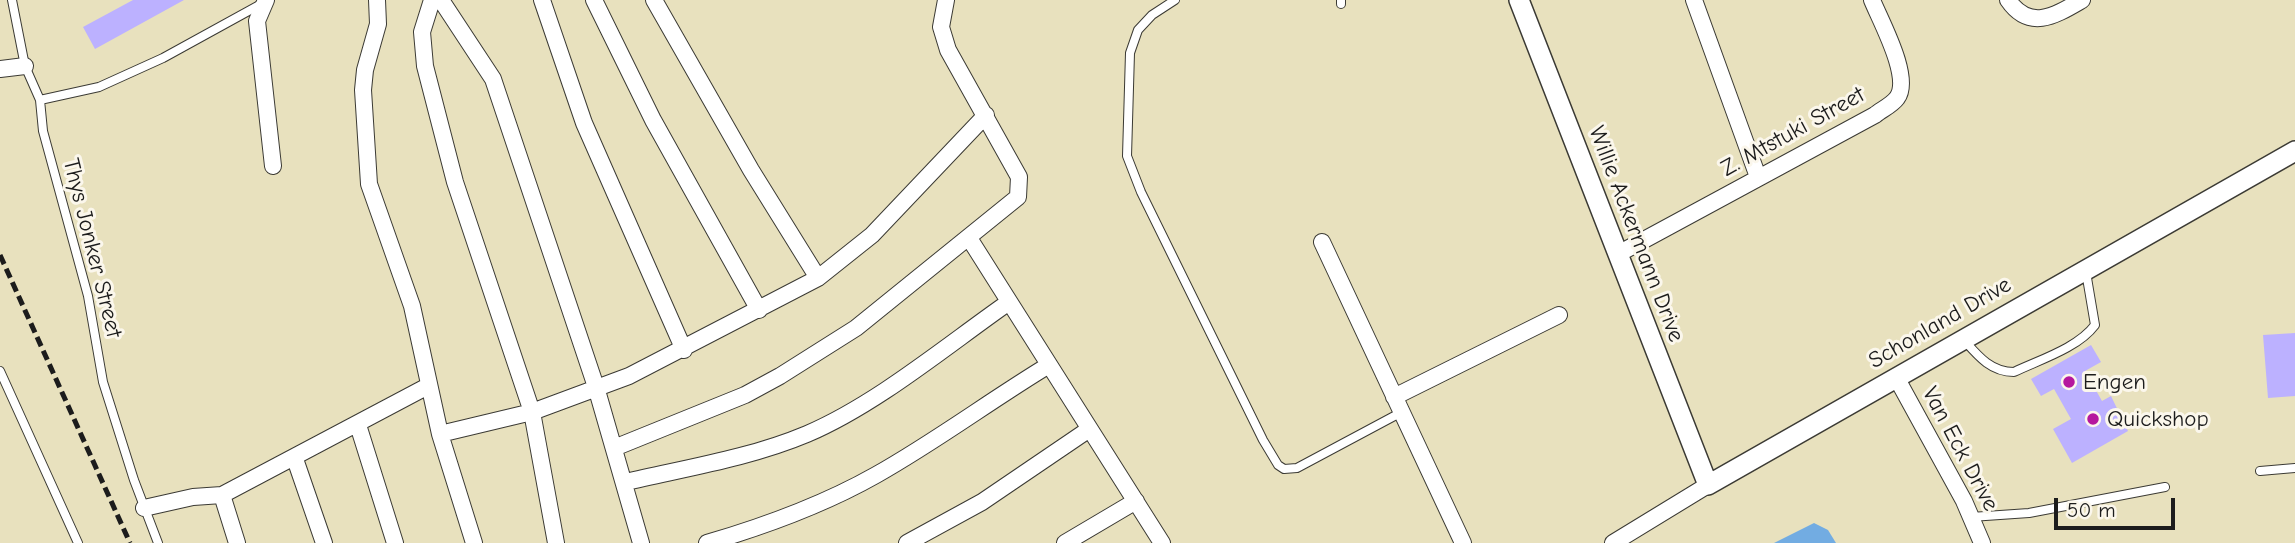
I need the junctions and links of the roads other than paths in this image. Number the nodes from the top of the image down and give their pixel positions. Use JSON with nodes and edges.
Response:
{"nodes":[{"id":1,"x":12,"y":0,"type":"edge"},
{"id":2,"x":377,"y":0,"type":"edge"},
{"id":3,"x":432,"y":0,"type":"edge"},
{"id":4,"x":441,"y":0,"type":"edge"},
{"id":5,"x":542,"y":0,"type":"edge"},
{"id":6,"x":594,"y":0,"type":"edge"},
{"id":7,"x":654,"y":0,"type":"edge"},
{"id":8,"x":946,"y":0,"type":"edge"},
{"id":9,"x":1175,"y":0,"type":"edge"},
{"id":10,"x":1519,"y":0,"type":"edge"},
{"id":11,"x":1694,"y":0,"type":"edge"},
{"id":12,"x":1872,"y":0,"type":"edge"},
{"id":13,"x":2008,"y":0,"type":"edge"},
{"id":14,"x":2082,"y":0,"type":"edge"},
{"id":15,"x":265,"y":2,"type":"edge"},
{"id":16,"x":25,"y":66,"type":"junction"},
{"id":17,"x":0,"y":69,"type":"edge"},
{"id":18,"x":40,"y":100,"type":"junction"},
{"id":19,"x":986,"y":115,"type":"junction"},
{"id":20,"x":2295,"y":150,"type":"edge"},
{"id":21,"x":273,"y":166,"type":"dead end"},
{"id":22,"x":1758,"y":177,"type":"junction"},
{"id":23,"x":969,"y":238,"type":"junction"},
{"id":24,"x":1322,"y":242,"type":"dead end"},
{"id":25,"x":1618,"y":254,"type":"junction"},
{"id":26,"x":2085,"y":269,"type":"junction"},
{"id":27,"x":818,"y":278,"type":"junction"},
{"id":28,"x":1009,"y":302,"type":"junction"},
{"id":29,"x":759,"y":310,"type":"junction"},
{"id":30,"x":1559,"y":316,"type":"dead end"},
{"id":31,"x":1963,"y":338,"type":"junction"},
{"id":32,"x":684,"y":350,"type":"junction"},
{"id":33,"x":1049,"y":365,"type":"junction"},
{"id":34,"x":0,"y":371,"type":"edge"},
{"id":35,"x":1896,"y":377,"type":"junction"},
{"id":36,"x":428,"y":386,"type":"junction"},
{"id":37,"x":596,"y":387,"type":"junction"},
{"id":38,"x":1394,"y":397,"type":"junction"},
{"id":39,"x":532,"y":412,"type":"junction"},
{"id":40,"x":1400,"y":413,"type":"junction"},
{"id":41,"x":358,"y":425,"type":"junction"},
{"id":42,"x":1088,"y":430,"type":"junction"},
{"id":43,"x":440,"y":434,"type":"junction"},
{"id":44,"x":614,"y":448,"type":"junction"},
{"id":45,"x":295,"y":459,"type":"junction"},
{"id":46,"x":2295,"y":468,"type":"edge"},
{"id":47,"x":2260,"y":471,"type":"dead end"},
{"id":48,"x":626,"y":482,"type":"junction"},
{"id":49,"x":1708,"y":485,"type":"junction"},
{"id":50,"x":2165,"y":487,"type":"dead end"},
{"id":51,"x":222,"y":495,"type":"junction"},
{"id":52,"x":1136,"y":501,"type":"junction"},
{"id":53,"x":144,"y":508,"type":"junction"},
{"id":54,"x":1971,"y":517,"type":"junction"},
{"id":55,"x":78,"y":543,"type":"edge"},
{"id":56,"x":158,"y":543,"type":"edge"},
{"id":57,"x":237,"y":543,"type":"edge"},
{"id":58,"x":324,"y":543,"type":"edge"},
{"id":59,"x":395,"y":543,"type":"edge"},
{"id":60,"x":474,"y":543,"type":"edge"},
{"id":61,"x":556,"y":543,"type":"edge"},
{"id":62,"x":641,"y":543,"type":"edge"},
{"id":63,"x":707,"y":543,"type":"edge"},
{"id":64,"x":907,"y":543,"type":"edge"},
{"id":65,"x":1065,"y":543,"type":"edge"},
{"id":66,"x":1162,"y":543,"type":"edge"},
{"id":67,"x":1463,"y":543,"type":"edge"},
{"id":68,"x":1613,"y":543,"type":"edge"},
{"id":69,"x":1982,"y":543,"type":"edge"}],
"edges":[{"from":1,"to":16,"type":"lane","name":"Thys Jonker Street"},
{"from":2,"to":36,"type":"street"},
{"from":3,"to":39,"type":"street"},
{"from":4,"to":37,"type":"street"},
{"from":5,"to":32,"type":"street"},
{"from":6,"to":29,"type":"street"},
{"from":7,"to":27,"type":"street"},
{"from":8,"to":19,"type":"street"},
{"from":9,"to":40,"type":"lane"},
{"from":10,"to":25,"type":"street","name":"Willie Ackermann Drive"},
{"from":11,"to":22,"type":"street"},
{"from":12,"to":22,"type":"street","name":"Z. Mtstuki Street"},
{"from":13,"to":14,"type":"street"},
{"from":15,"to":18,"type":"lane"},
{"from":15,"to":21,"type":"street"},
{"from":16,"to":17,"type":"street"},
{"from":16,"to":18,"type":"lane","name":"Thys Jonker Street"},
{"from":18,"to":53,"type":"lane","name":"Thys Jonker Street"},
{"from":19,"to":23,"type":"street"},
{"from":19,"to":27,"type":"street"},
{"from":20,"to":26,"type":"street","name":"Schonland Drive"},
{"from":22,"to":25,"type":"street","name":"Z. Mtstuki Street"},
{"from":23,"to":28,"type":"street"},
{"from":23,"to":44,"type":"street"},
{"from":24,"to":38,"type":"street"},
{"from":25,"to":49,"type":"street","name":"Willie Ackermann Drive"},
{"from":26,"to":31,"type":"street","name":"Schonland Drive"},
{"from":26,"to":31,"type":"lane"},
{"from":27,"to":29,"type":"street"},
{"from":28,"to":33,"type":"street"},
{"from":28,"to":48,"type":"street"},
{"from":29,"to":32,"type":"street"},
{"from":30,"to":38,"type":"street"},
{"from":31,"to":35,"type":"street","name":"Schonland Drive"},
{"from":32,"to":37,"type":"street"},
{"from":33,"to":42,"type":"street"},
{"from":33,"to":63,"type":"street"},
{"from":34,"to":55,"type":"lane"},
{"from":35,"to":49,"type":"street","name":"Schonland Drive"},
{"from":35,"to":54,"type":"street","name":"Van Eck Drive"},
{"from":36,"to":41,"type":"street"},
{"from":36,"to":43,"type":"street"},
{"from":37,"to":39,"type":"street"},
{"from":37,"to":44,"type":"street"},
{"from":38,"to":40,"type":"street"},
{"from":39,"to":43,"type":"street"},
{"from":39,"to":61,"type":"street"},
{"from":40,"to":67,"type":"street"},
{"from":41,"to":45,"type":"street"},
{"from":41,"to":59,"type":"street"},
{"from":42,"to":52,"type":"street"},
{"from":42,"to":64,"type":"street"},
{"from":43,"to":60,"type":"street"},
{"from":44,"to":48,"type":"street"},
{"from":45,"to":51,"type":"street"},
{"from":45,"to":58,"type":"street"},
{"from":46,"to":47,"type":"lane"},
{"from":48,"to":62,"type":"street"},
{"from":49,"to":68,"type":"street","name":"Schonland Drive"},
{"from":50,"to":54,"type":"lane"},
{"from":51,"to":53,"type":"street"},
{"from":51,"to":57,"type":"street"},
{"from":52,"to":65,"type":"street"},
{"from":52,"to":66,"type":"street"},
{"from":53,"to":56,"type":"lane","name":"Thys Jonker Street"},
{"from":54,"to":69,"type":"street","name":"Van Eck Drive"}]}
